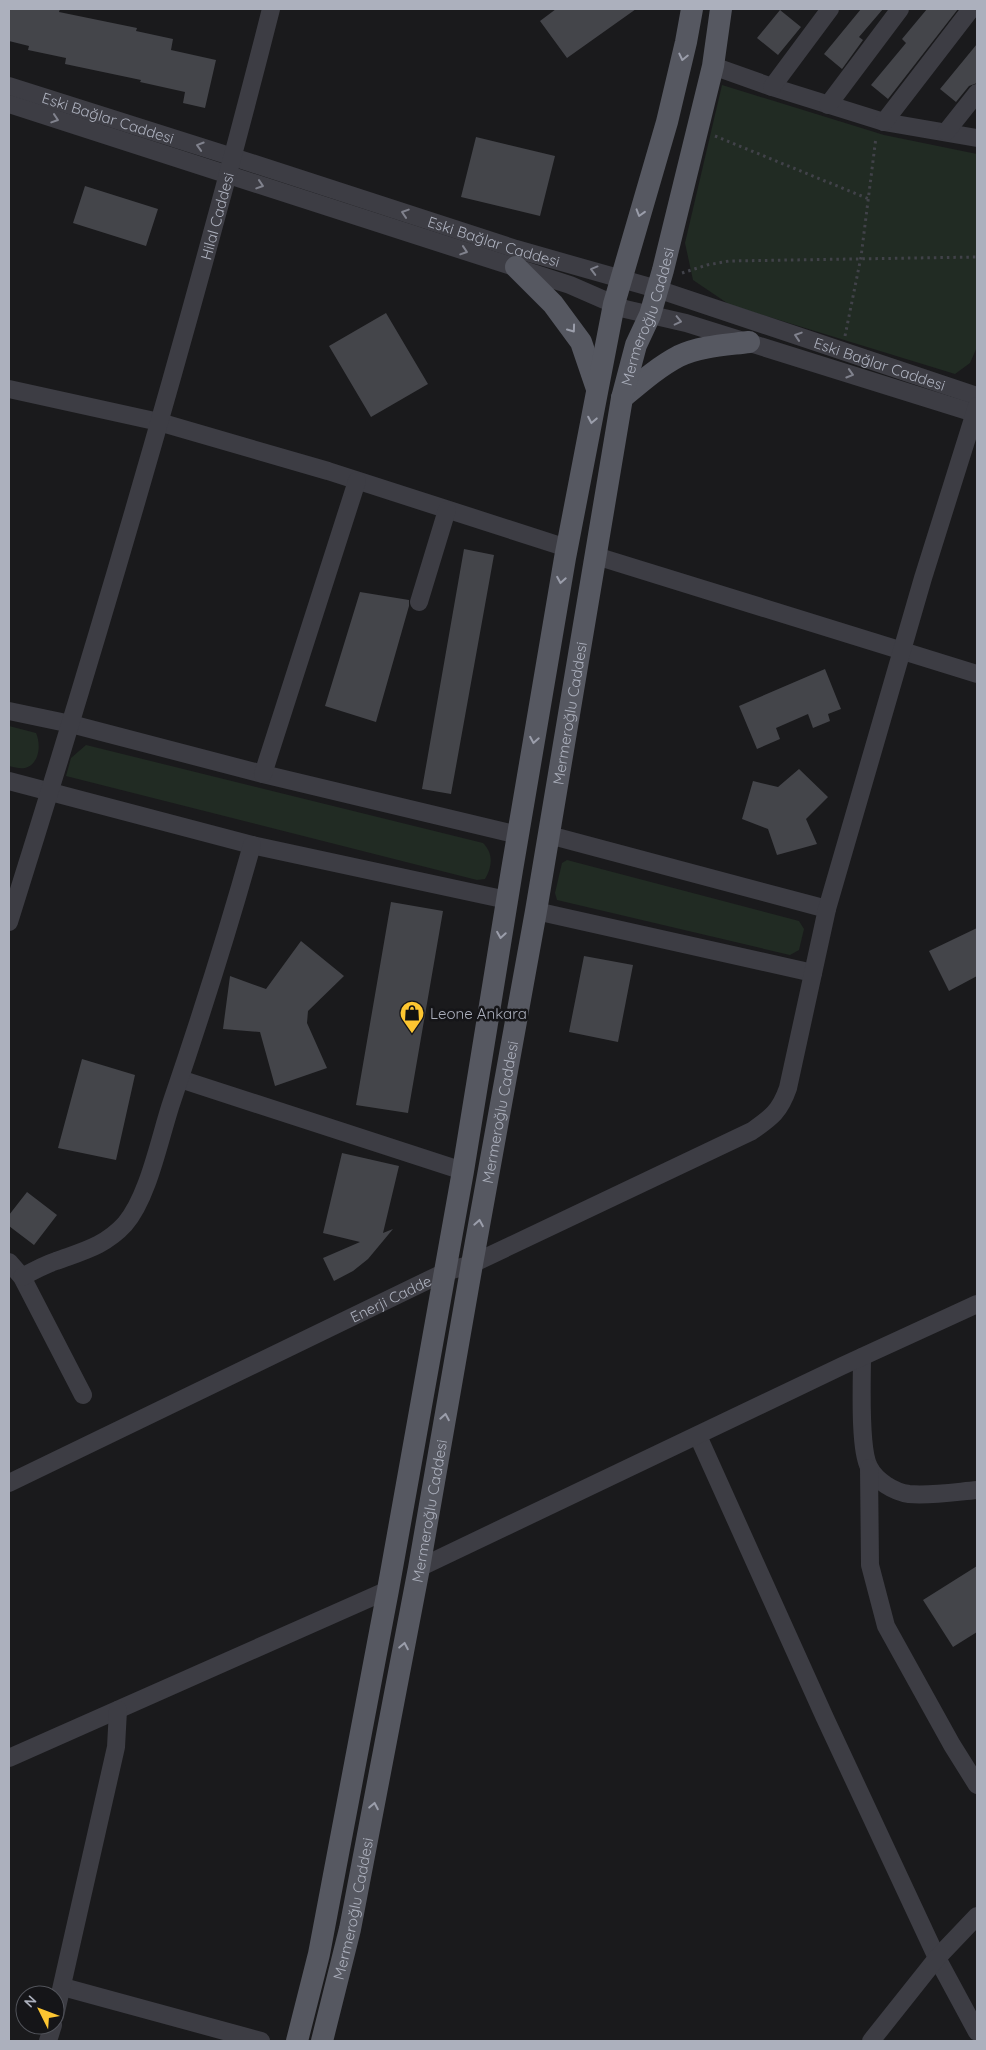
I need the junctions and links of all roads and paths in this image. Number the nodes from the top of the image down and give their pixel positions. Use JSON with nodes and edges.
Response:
{"nodes":[{"id":1,"x":271,"y":9,"type":"edge"},
{"id":2,"x":692,"y":9,"type":"edge"},
{"id":3,"x":721,"y":9,"type":"edge"},
{"id":4,"x":830,"y":9,"type":"edge"},
{"id":5,"x":900,"y":9,"type":"edge"},
{"id":6,"x":971,"y":9,"type":"edge"},
{"id":7,"x":712,"y":66,"type":"junction"},
{"id":8,"x":9,"y":86,"type":"edge"},
{"id":9,"x":772,"y":88,"type":"junction"},
{"id":10,"x":977,"y":93,"type":"edge"},
{"id":11,"x":9,"y":104,"type":"edge"},
{"id":12,"x":828,"y":105,"type":"junction"},
{"id":13,"x":881,"y":121,"type":"junction"},
{"id":14,"x":697,"y":129,"type":"junction"},
{"id":15,"x":946,"y":132,"type":"junction"},
{"id":16,"x":977,"y":138,"type":"edge"},
{"id":17,"x":234,"y":156,"type":"junction"},
{"id":18,"x":228,"y":175,"type":"junction"},
{"id":19,"x":869,"y":199,"type":"junction"},
{"id":20,"x":861,"y":257,"type":"junction"},
{"id":21,"x":977,"y":257,"type":"edge"},
{"id":22,"x":516,"y":268,"type":"junction"},
{"id":23,"x":621,"y":277,"type":"junction"},
{"id":24,"x":658,"y":289,"type":"junction"},
{"id":25,"x":614,"y":304,"type":"junction"},
{"id":26,"x":650,"y":315,"type":"junction"},
{"id":27,"x":749,"y":342,"type":"junction"},
{"id":28,"x":842,"y":351,"type":"junction"},
{"id":29,"x":9,"y":389,"type":"edge"},
{"id":30,"x":598,"y":391,"type":"junction"},
{"id":31,"x":977,"y":396,"type":"edge"},
{"id":32,"x":622,"y":398,"type":"junction"},
{"id":33,"x":976,"y":411,"type":"edge"},
{"id":34,"x":159,"y":422,"type":"junction"},
{"id":35,"x":357,"y":481,"type":"junction"},
{"id":36,"x":447,"y":510,"type":"junction"},
{"id":37,"x":567,"y":548,"type":"junction"},
{"id":38,"x":596,"y":556,"type":"junction"},
{"id":39,"x":419,"y":602,"type":"dead end"},
{"id":40,"x":902,"y":652,"type":"junction"},
{"id":41,"x":977,"y":674,"type":"edge"},
{"id":42,"x":9,"y":711,"type":"edge"},
{"id":43,"x":71,"y":724,"type":"junction"},
{"id":44,"x":263,"y":774,"type":"junction"},
{"id":45,"x":9,"y":781,"type":"edge"},
{"id":46,"x":50,"y":791,"type":"junction"},
{"id":47,"x":518,"y":835,"type":"junction"},
{"id":48,"x":549,"y":835,"type":"junction"},
{"id":49,"x":252,"y":845,"type":"junction"},
{"id":50,"x":507,"y":900,"type":"junction"},
{"id":51,"x":827,"y":909,"type":"junction"},
{"id":52,"x":536,"y":911,"type":"junction"},
{"id":53,"x":9,"y":922,"type":"edge"},
{"id":54,"x":813,"y":973,"type":"junction"},
{"id":55,"x":180,"y":1079,"type":"junction"},
{"id":56,"x":463,"y":1171,"type":"junction"},
{"id":57,"x":9,"y":1262,"type":"edge"},
{"id":58,"x":472,"y":1264,"type":"junction"},
{"id":59,"x":445,"y":1272,"type":"junction"},
{"id":60,"x":22,"y":1277,"type":"junction"},
{"id":61,"x":977,"y":1304,"type":"edge"},
{"id":62,"x":862,"y":1357,"type":"junction"},
{"id":63,"x":83,"y":1395,"type":"dead end"},
{"id":64,"x":698,"y":1436,"type":"junction"},
{"id":65,"x":869,"y":1468,"type":"junction"},
{"id":66,"x":9,"y":1482,"type":"edge"},
{"id":67,"x":977,"y":1490,"type":"edge"},
{"id":68,"x":419,"y":1568,"type":"junction"},
{"id":69,"x":388,"y":1590,"type":"junction"},
{"id":70,"x":118,"y":1710,"type":"junction"},
{"id":71,"x":9,"y":1758,"type":"edge"},
{"id":72,"x":977,"y":1785,"type":"edge"},
{"id":73,"x":977,"y":1916,"type":"edge"},
{"id":74,"x":937,"y":1958,"type":"junction"},
{"id":75,"x":64,"y":1985,"type":"edge"},
{"id":76,"x":65,"y":1989,"type":"edge"},
{"id":77,"x":977,"y":2032,"type":"edge"},
{"id":78,"x":261,"y":2041,"type":"edge"},
{"id":79,"x":297,"y":2041,"type":"edge"},
{"id":80,"x":322,"y":2041,"type":"edge"},
{"id":81,"x":871,"y":2041,"type":"edge"}],
"edges":[{"from":1,"to":17,"type":"street","name":"Hilal Caddesi"},
{"from":2,"to":23,"type":"main road","name":"Mermeroğlu Caddesi","one_way":true},
{"from":3,"to":7,"type":"main road","name":"Mermeroğlu Caddesi"},
{"from":4,"to":9,"type":"street"},
{"from":5,"to":12,"type":"street"},
{"from":6,"to":13,"type":"street"},
{"from":7,"to":9,"type":"street"},
{"from":7,"to":14,"type":"main road","name":"Mermeroğlu Caddesi"},
{"from":17,"to":8,"type":"street","name":"Eski Bağlar Caddesi","one_way":true},
{"from":9,"to":12,"type":"street"},
{"from":10,"to":15,"type":"street"},
{"from":11,"to":18,"type":"street","name":"Eski Bağlar Caddesi","one_way":true},
{"from":12,"to":13,"type":"street"},
{"from":13,"to":15,"type":"street"},
{"from":13,"to":19,"type":"path"},
{"from":14,"to":19,"type":"path"},
{"from":14,"to":24,"type":"main road","name":"Mermeroğlu Caddesi"},
{"from":15,"to":16,"type":"street"},
{"from":17,"to":18,"type":"street","name":"Hilal Caddesi"},
{"from":23,"to":17,"type":"street","name":"Eski Bağlar Caddesi","one_way":true},
{"from":18,"to":22,"type":"street","name":"Eski Bağlar Caddesi","one_way":true},
{"from":18,"to":34,"type":"street","name":"Hilal Caddesi"},
{"from":19,"to":20,"type":"path"},
{"from":20,"to":21,"type":"path"},
{"from":20,"to":24,"type":"path"},
{"from":20,"to":28,"type":"path"},
{"from":22,"to":25,"type":"street","name":"Eski Bağlar Caddesi"},
{"from":22,"to":30,"type":"main road","one_way":true},
{"from":23,"to":24,"type":"street","name":"Eski Bağlar Caddesi"},
{"from":23,"to":25,"type":"main road","name":"Mermeroğlu Caddesi"},
{"from":24,"to":26,"type":"main road","name":"Mermeroğlu Caddesi"},
{"from":28,"to":24,"type":"street","name":"Eski Bağlar Caddesi","one_way":true},
{"from":25,"to":26,"type":"street","name":"Eski Bağlar Caddesi"},
{"from":25,"to":30,"type":"main road","name":"Mermeroğlu Caddesi"},
{"from":26,"to":27,"type":"street","name":"Eski Bağlar Caddesi","one_way":true},
{"from":26,"to":32,"type":"main road","name":"Mermeroğlu Caddesi"},
{"from":27,"to":32,"type":"main road"},
{"from":27,"to":33,"type":"street","name":"Eski Bağlar Caddesi","one_way":true},
{"from":28,"to":31,"type":"street","name":"Eski Bağlar Caddesi"},
{"from":29,"to":34,"type":"street"},
{"from":30,"to":37,"type":"main road","name":"Mermeroğlu Caddesi","one_way":true},
{"from":32,"to":38,"type":"main road","name":"Mermeroğlu Caddesi"},
{"from":33,"to":40,"type":"street"},
{"from":34,"to":35,"type":"street"},
{"from":34,"to":43,"type":"street","name":"Hilal Caddesi"},
{"from":35,"to":36,"type":"street"},
{"from":35,"to":44,"type":"street"},
{"from":36,"to":37,"type":"street"},
{"from":36,"to":39,"type":"street"},
{"from":37,"to":47,"type":"main road","name":"Mermeroğlu Caddesi","one_way":true},
{"from":38,"to":40,"type":"street"},
{"from":38,"to":48,"type":"main road","name":"Mermeroğlu Caddesi"},
{"from":40,"to":41,"type":"street"},
{"from":40,"to":51,"type":"street"},
{"from":42,"to":43,"type":"street"},
{"from":43,"to":44,"type":"street"},
{"from":43,"to":46,"type":"street","name":"Hilal Caddesi"},
{"from":44,"to":47,"type":"street"},
{"from":45,"to":46,"type":"street"},
{"from":46,"to":49,"type":"street"},
{"from":46,"to":53,"type":"street","name":"Hilal Caddesi"},
{"from":47,"to":50,"type":"main road","name":"Mermeroğlu Caddesi"},
{"from":48,"to":51,"type":"street"},
{"from":48,"to":52,"type":"main road","name":"Mermeroğlu Caddesi"},
{"from":49,"to":50,"type":"street"},
{"from":49,"to":55,"type":"street"},
{"from":50,"to":56,"type":"main road","name":"Mermeroğlu Caddesi","one_way":true},
{"from":51,"to":54,"type":"street"},
{"from":52,"to":54,"type":"street"},
{"from":58,"to":52,"type":"main road","name":"Mermeroğlu Caddesi","one_way":true},
{"from":54,"to":58,"type":"street","name":"Enerji Cadde"},
{"from":55,"to":56,"type":"street"},
{"from":55,"to":60,"type":"street"},
{"from":56,"to":59,"type":"main road","name":"Mermeroğlu Caddesi"},
{"from":57,"to":60,"type":"street"},
{"from":58,"to":59,"type":"street","name":"Enerji Cadde"},
{"from":68,"to":58,"type":"main road","name":"Mermeroğlu Caddesi","one_way":true},
{"from":59,"to":66,"type":"street","name":"Enerji Cadde"},
{"from":59,"to":69,"type":"main road","name":"Mermeroğlu Caddesi"},
{"from":60,"to":63,"type":"street"},
{"from":61,"to":62,"type":"street"},
{"from":62,"to":64,"type":"street"},
{"from":62,"to":65,"type":"street"},
{"from":64,"to":68,"type":"street"},
{"from":64,"to":74,"type":"street"},
{"from":65,"to":67,"type":"street"},
{"from":65,"to":72,"type":"street"},
{"from":80,"to":68,"type":"main road","name":"Mermeroğlu Caddesi","one_way":true},
{"from":69,"to":70,"type":"street"},
{"from":69,"to":79,"type":"main road","name":"Mermeroğlu Caddesi"},
{"from":70,"to":71,"type":"street"},
{"from":70,"to":75,"type":"street"},
{"from":73,"to":74,"type":"street"},
{"from":74,"to":77,"type":"street"},
{"from":74,"to":81,"type":"street"},
{"from":76,"to":78,"type":"street"}]}
